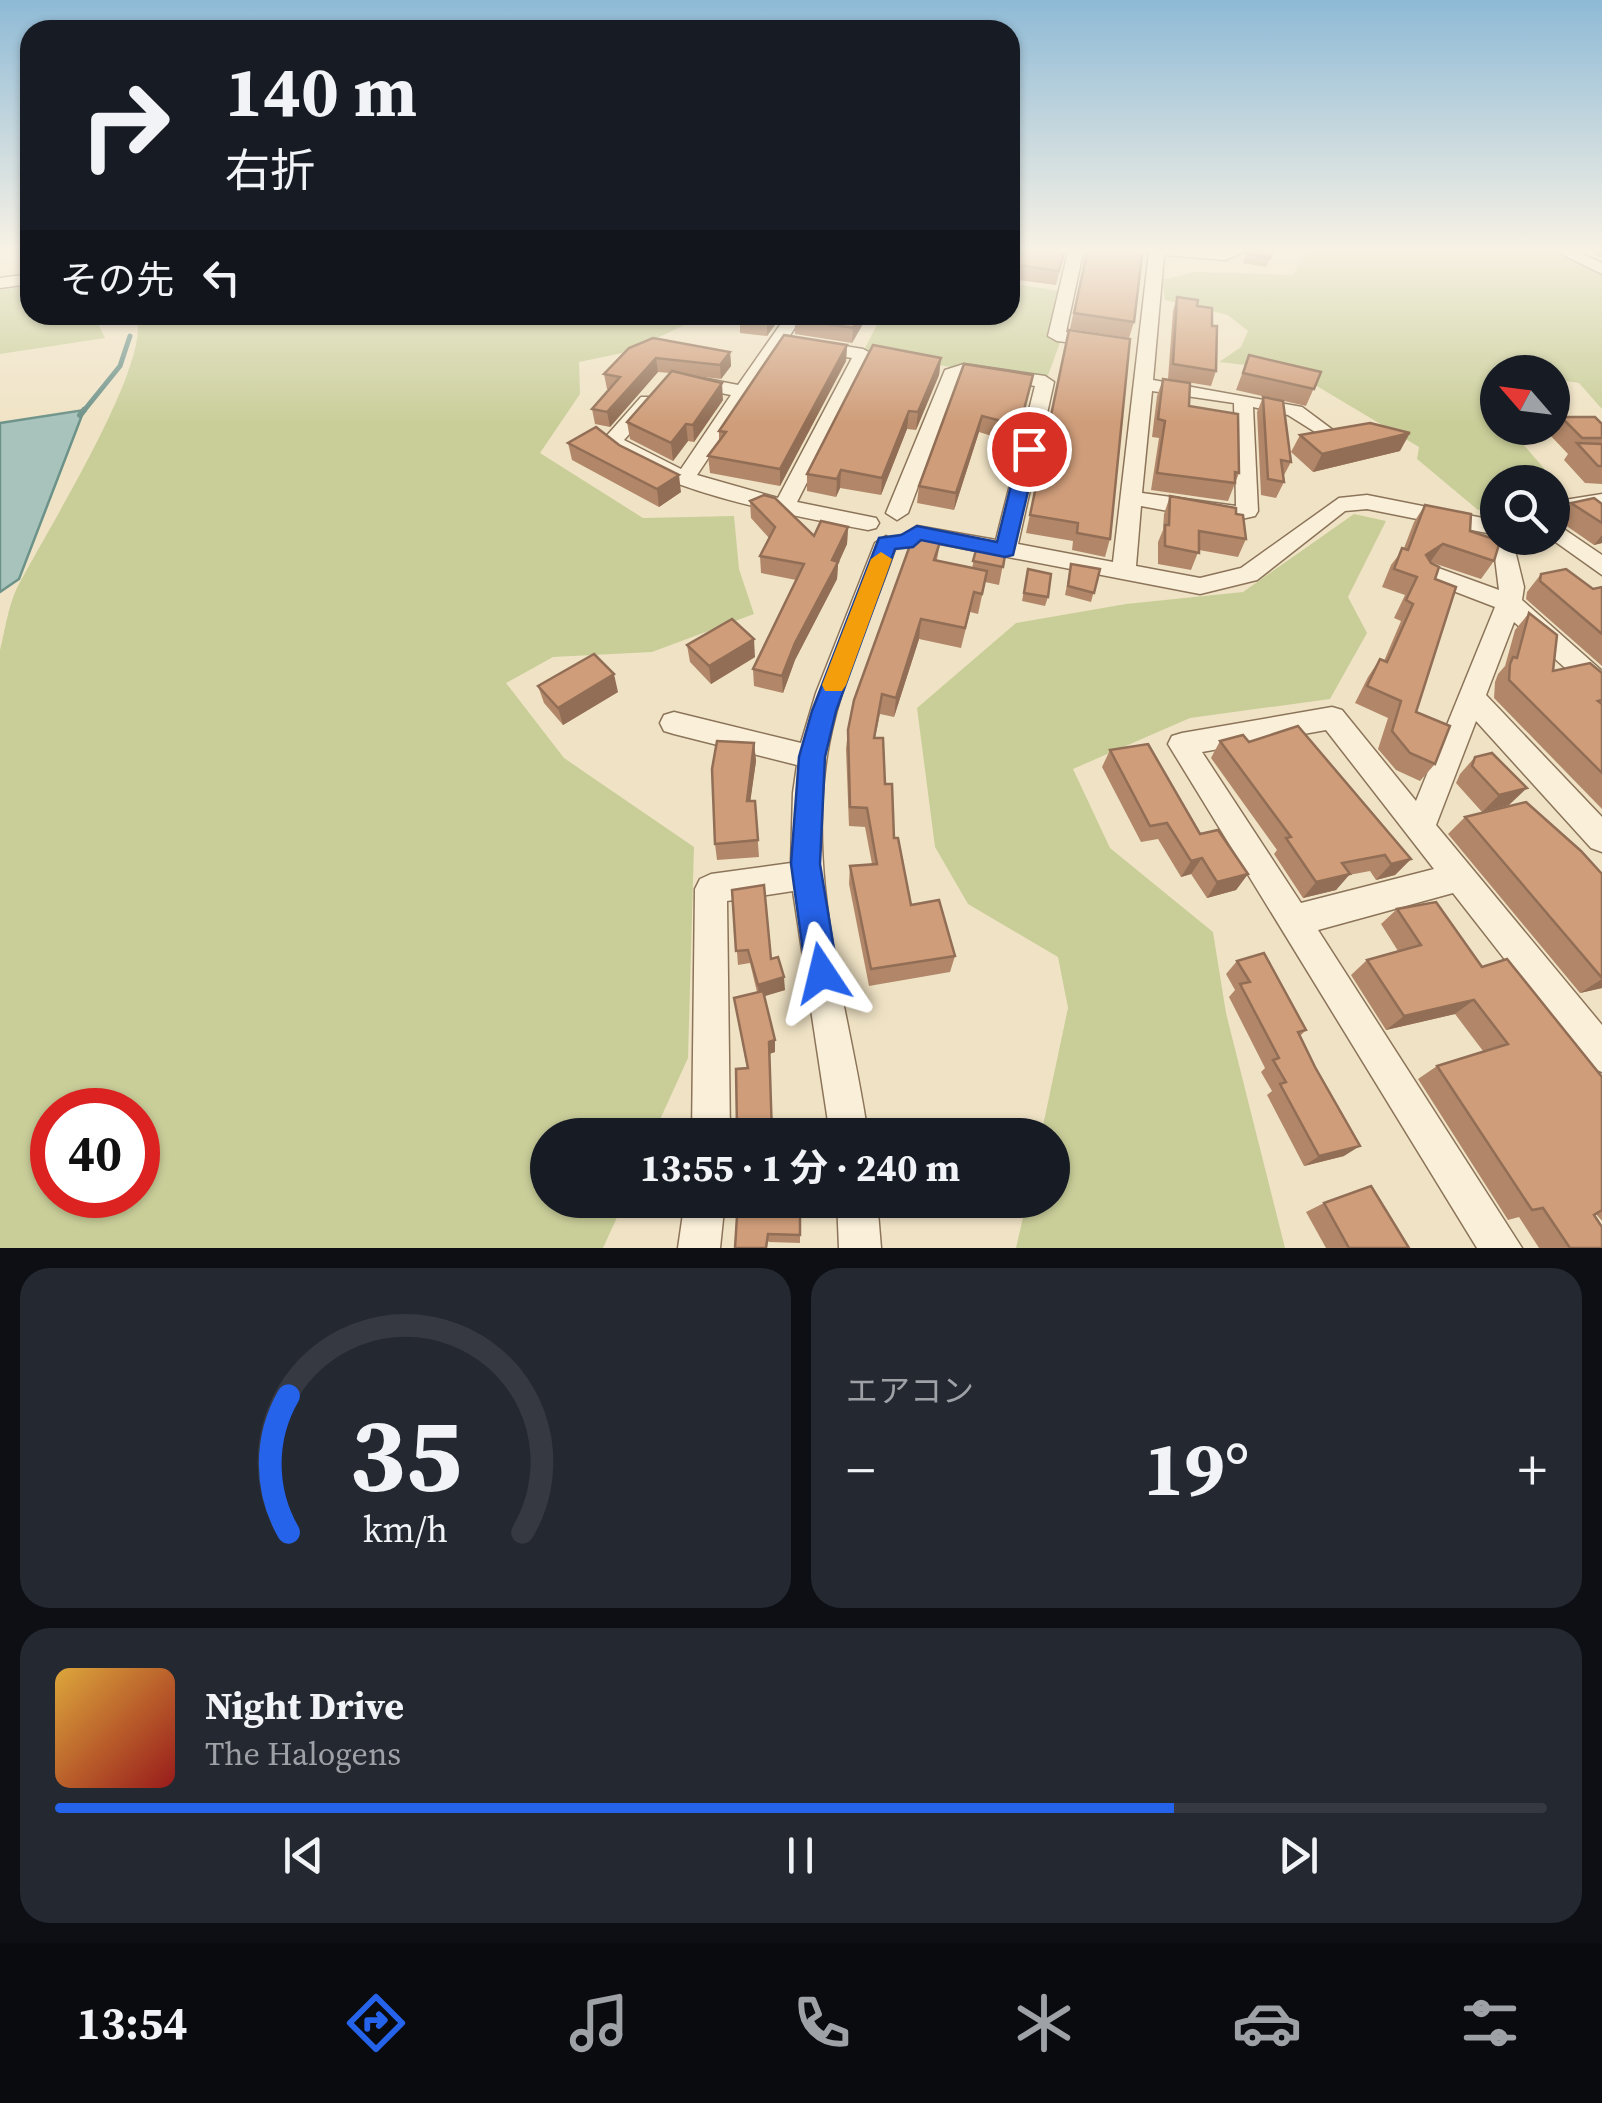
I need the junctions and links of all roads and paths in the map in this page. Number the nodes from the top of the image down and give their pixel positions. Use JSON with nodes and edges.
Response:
{"nodes":[{"id":1,"x":1065,"y":306,"type":"edge"},
{"id":2,"x":1150,"y":306,"type":"edge"},
{"id":3,"x":789,"y":325,"type":"edge"},
{"id":4,"x":780,"y":341,"type":"junction"},
{"id":5,"x":1145,"y":348,"type":"junction"},
{"id":6,"x":1143,"y":384,"type":"junction"},
{"id":7,"x":744,"y":392,"type":"junction"},
{"id":8,"x":1243,"y":399,"type":"junction"},
{"id":9,"x":1331,"y":436,"type":"edge"},
{"id":10,"x":685,"y":478,"type":"junction"},
{"id":11,"x":1133,"y":498,"type":"junction"},
{"id":12,"x":1602,"y":501,"type":"edge"},
{"id":13,"x":1570,"y":506,"type":"edge"},
{"id":14,"x":784,"y":507,"type":"junction"},
{"id":15,"x":897,"y":512,"type":"junction"},
{"id":16,"x":1480,"y":524,"type":"edge"},
{"id":17,"x":877,"y":533,"type":"junction"},
{"id":18,"x":917,"y":533,"type":"junction"},
{"id":19,"x":1570,"y":542,"type":"edge"},
{"id":20,"x":1005,"y":550,"type":"junction"},
{"id":21,"x":1505,"y":555,"type":"edge"},
{"id":22,"x":1602,"y":567,"type":"edge"},
{"id":23,"x":1430,"y":573,"type":"edge"},
{"id":24,"x":1124,"y":574,"type":"junction"},
{"id":25,"x":1509,"y":603,"type":"junction"},
{"id":26,"x":1602,"y":686,"type":"edge"},
{"id":27,"x":1471,"y":697,"type":"junction"},
{"id":28,"x":674,"y":723,"type":"dead end"},
{"id":29,"x":812,"y":757,"type":"junction"},
{"id":30,"x":1420,"y":828,"type":"junction"},
{"id":31,"x":1602,"y":838,"type":"edge"},
{"id":32,"x":806,"y":876,"type":"junction"},
{"id":33,"x":1458,"y":877,"type":"junction"},
{"id":34,"x":1292,"y":921,"type":"junction"},
{"id":35,"x":1595,"y":1035,"type":"edge"},
{"id":36,"x":710,"y":1118,"type":"edge"},
{"id":37,"x":847,"y":1118,"type":"edge"},
{"id":38,"x":703,"y":1218,"type":"edge"},
{"id":39,"x":858,"y":1218,"type":"edge"},
{"id":40,"x":699,"y":1248,"type":"edge"},
{"id":41,"x":860,"y":1248,"type":"edge"},
{"id":42,"x":1501,"y":1248,"type":"edge"}],
"edges":[{"from":1,"to":5,"type":"street"},
{"from":2,"to":5,"type":"street"},
{"from":3,"to":4,"type":"street"},
{"from":4,"to":7,"type":"street"},
{"from":4,"to":14,"type":"street"},
{"from":5,"to":6,"type":"street"},
{"from":6,"to":8,"type":"street"},
{"from":6,"to":11,"type":"street"},
{"from":7,"to":10,"type":"street"},
{"from":7,"to":10,"type":"street"},
{"from":8,"to":9,"type":"street"},
{"from":8,"to":11,"type":"street"},
{"from":10,"to":14,"type":"street"},
{"from":11,"to":24,"type":"street"},
{"from":12,"to":13,"type":"street"},
{"from":14,"to":17,"type":"street"},
{"from":15,"to":17,"type":"street"},
{"from":15,"to":18,"type":"street"},
{"from":15,"to":20,"type":"street"},
{"from":16,"to":24,"type":"street"},
{"from":17,"to":18,"type":"street"},
{"from":17,"to":29,"type":"street"},
{"from":18,"to":20,"type":"street"},
{"from":19,"to":22,"type":"street"},
{"from":20,"to":24,"type":"street"},
{"from":21,"to":25,"type":"street"},
{"from":23,"to":25,"type":"street"},
{"from":25,"to":26,"type":"street"},
{"from":25,"to":27,"type":"street"},
{"from":27,"to":30,"type":"street"},
{"from":27,"to":31,"type":"street"},
{"from":28,"to":29,"type":"street"},
{"from":29,"to":32,"type":"street"},
{"from":30,"to":33,"type":"street"},
{"from":30,"to":34,"type":"street"},
{"from":32,"to":36,"type":"street"},
{"from":32,"to":37,"type":"street"},
{"from":33,"to":34,"type":"street"},
{"from":33,"to":35,"type":"street"},
{"from":34,"to":42,"type":"street"},
{"from":38,"to":40,"type":"street"},
{"from":39,"to":41,"type":"street"}]}
